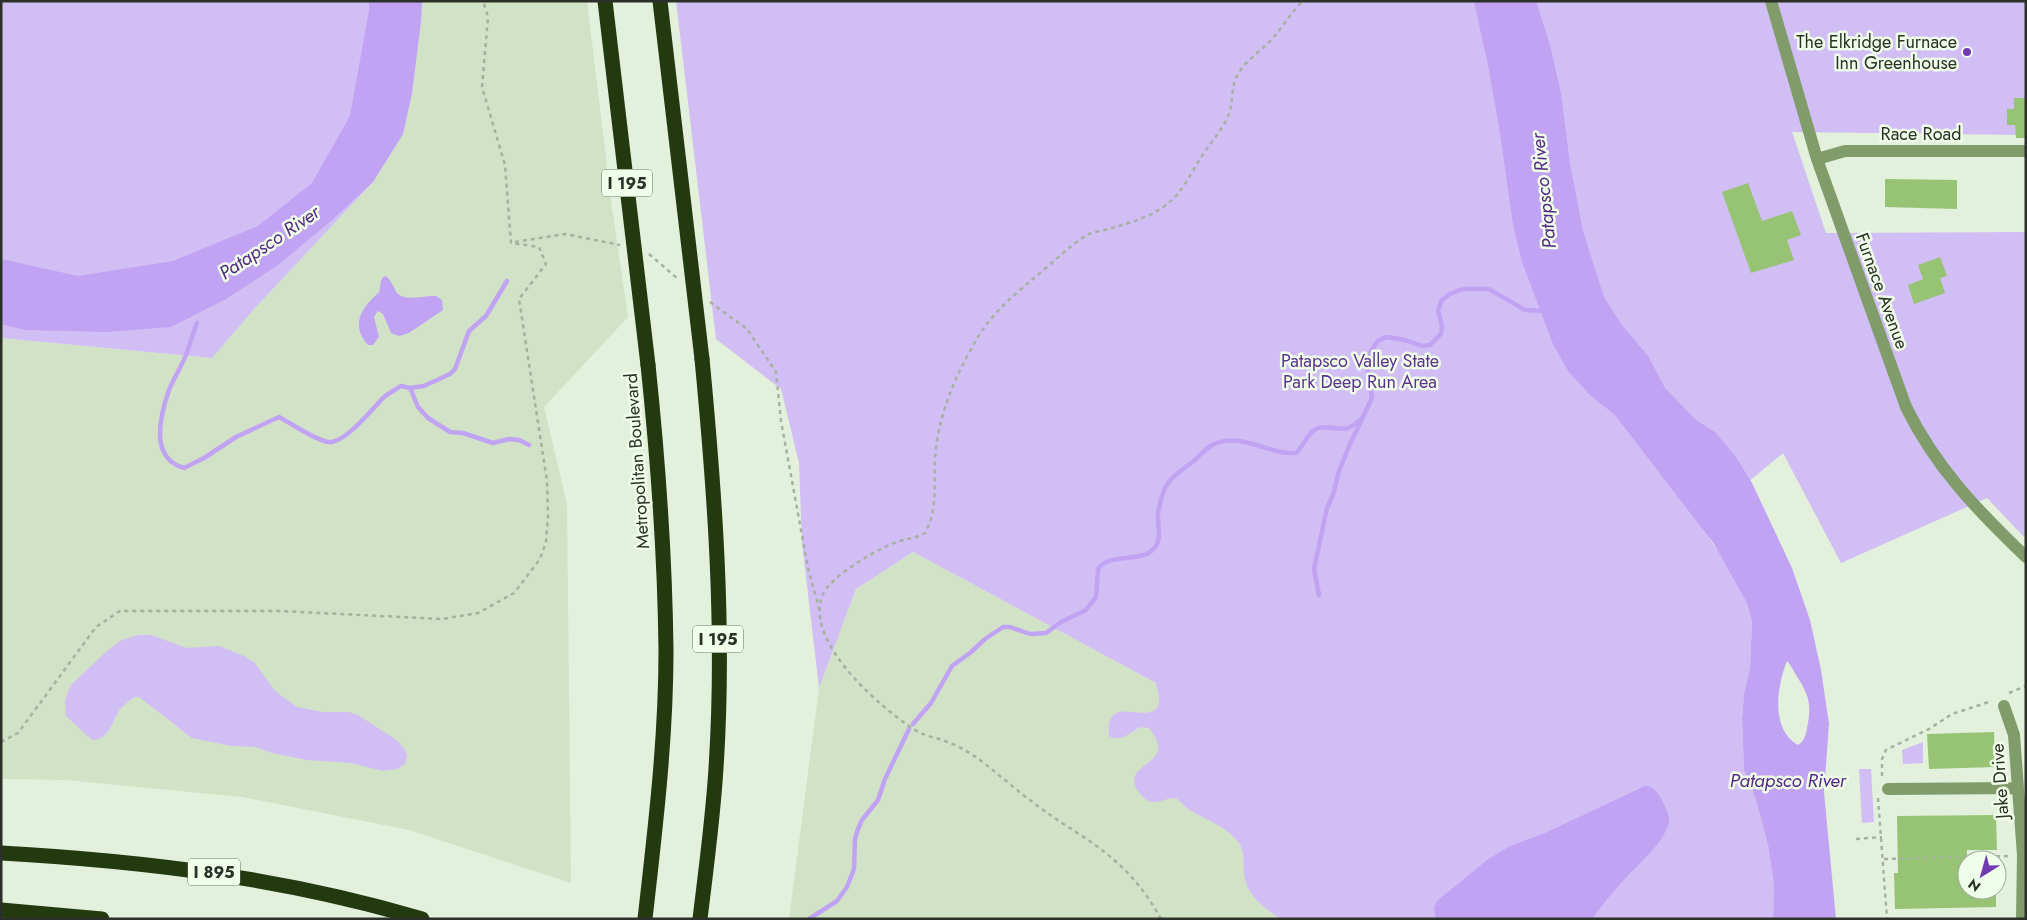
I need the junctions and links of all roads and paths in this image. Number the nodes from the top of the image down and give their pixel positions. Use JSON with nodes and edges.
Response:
{"nodes":[{"id":1,"x":483,"y":1,"type":"edge"},
{"id":2,"x":605,"y":1,"type":"edge"},
{"id":3,"x":660,"y":1,"type":"edge"},
{"id":4,"x":1303,"y":1,"type":"edge"},
{"id":5,"x":1771,"y":1,"type":"edge"},
{"id":6,"x":2026,"y":151,"type":"edge"},
{"id":7,"x":1817,"y":159,"type":"junction"},
{"id":8,"x":2026,"y":556,"type":"edge"},
{"id":9,"x":2004,"y":706,"type":"dead end"},
{"id":10,"x":1,"y":742,"type":"edge"},
{"id":11,"x":2018,"y":788,"type":"junction"},
{"id":12,"x":1888,"y":789,"type":"dead end"},
{"id":13,"x":1882,"y":837,"type":"dead end"},
{"id":14,"x":1856,"y":839,"type":"dead end"},
{"id":15,"x":1,"y":852,"type":"edge"},
{"id":16,"x":2024,"y":855,"type":"edge"},
{"id":17,"x":1884,"y":858,"type":"dead end"},
{"id":18,"x":1,"y":910,"type":"edge"},
{"id":19,"x":102,"y":919,"type":"edge"},
{"id":20,"x":422,"y":919,"type":"edge"},
{"id":21,"x":645,"y":919,"type":"edge"},
{"id":22,"x":700,"y":919,"type":"edge"},
{"id":23,"x":1161,"y":919,"type":"edge"},
{"id":24,"x":2022,"y":919,"type":"edge"}],
"edges":[{"from":1,"to":10,"type":"path"},
{"from":2,"to":21,"type":"highway","name":"Metropolitan Boulevard","number":"I 195","bridge":true},
{"from":3,"to":22,"type":"highway","number":"I 195","bridge":true},
{"from":4,"to":23,"type":"path"},
{"from":5,"to":7,"type":"street","name":"Furnace Avenue"},
{"from":6,"to":7,"type":"street","name":"Race Road"},
{"from":7,"to":8,"type":"street","name":"Furnace Avenue"},
{"from":9,"to":11,"type":"street","name":"Jake Drive"},
{"from":11,"to":12,"type":"street"},
{"from":11,"to":16,"type":"street","name":"Jake Drive"},
{"from":13,"to":14,"type":"path"},
{"from":15,"to":20,"type":"highway","number":"I 895"},
{"from":16,"to":17,"type":"path"},
{"from":16,"to":24,"type":"street","name":"Jake Drive"},
{"from":18,"to":19,"type":"highway"}]}
